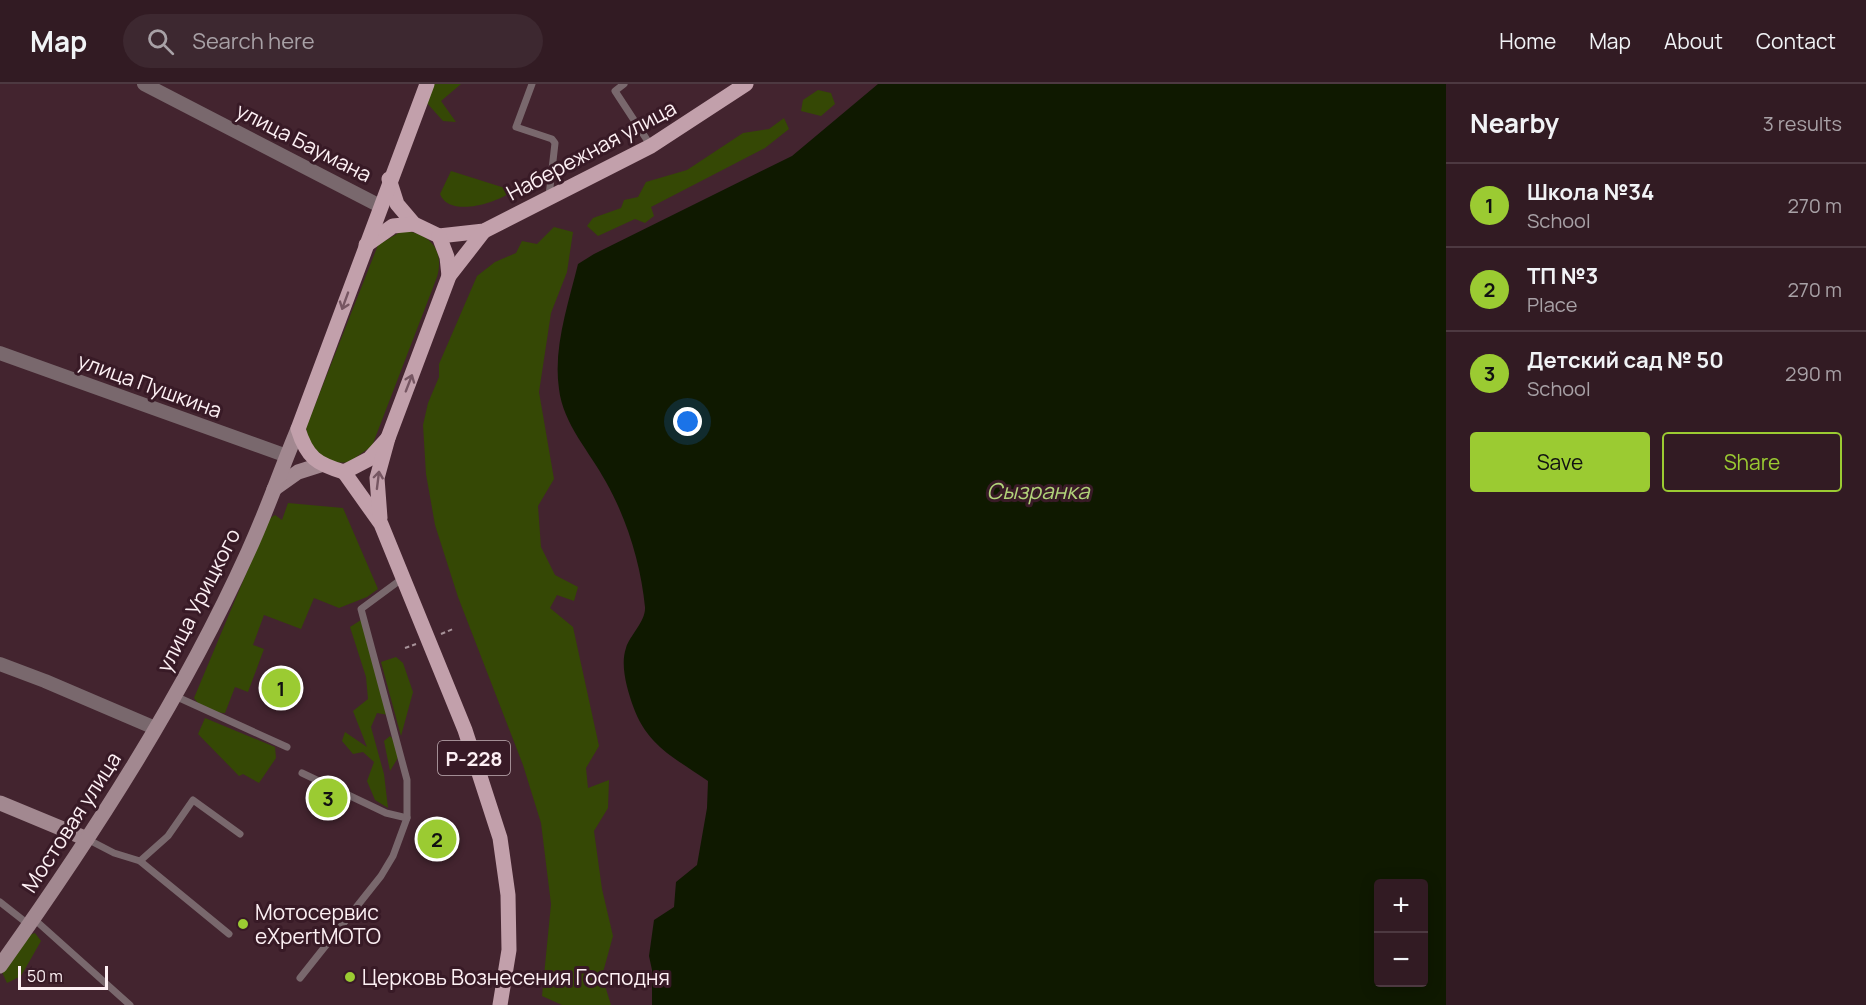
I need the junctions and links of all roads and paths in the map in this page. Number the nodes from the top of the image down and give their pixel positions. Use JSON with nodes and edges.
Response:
{"nodes":[{"id":1,"x":144,"y":84,"type":"edge"},
{"id":2,"x":427,"y":84,"type":"edge"},
{"id":3,"x":531,"y":84,"type":"edge"},
{"id":4,"x":624,"y":84,"type":"edge"},
{"id":5,"x":746,"y":84,"type":"edge"},
{"id":6,"x":651,"y":146,"type":"junction"},
{"id":7,"x":389,"y":179,"type":"junction"},
{"id":8,"x":549,"y":199,"type":"junction"},
{"id":9,"x":380,"y":206,"type":"junction"},
{"id":10,"x":414,"y":224,"type":"junction"},
{"id":11,"x":484,"y":231,"type":"junction"},
{"id":12,"x":439,"y":236,"type":"junction"},
{"id":13,"x":366,"y":246,"type":"junction"},
{"id":14,"x":449,"y":276,"type":"junction"},
{"id":15,"x":0,"y":353,"type":"edge"},
{"id":16,"x":298,"y":429,"type":"junction"},
{"id":17,"x":388,"y":438,"type":"junction"},
{"id":18,"x":287,"y":456,"type":"junction"},
{"id":19,"x":320,"y":465,"type":"junction"},
{"id":20,"x":344,"y":472,"type":"junction"},
{"id":21,"x":274,"y":489,"type":"junction"},
{"id":22,"x":381,"y":524,"type":"junction"},
{"id":23,"x":404,"y":578,"type":"junction"},
{"id":24,"x":0,"y":664,"type":"edge"},
{"id":25,"x":173,"y":695,"type":"junction"},
{"id":26,"x":155,"y":728,"type":"junction"},
{"id":27,"x":287,"y":747,"type":"dead end"},
{"id":28,"x":302,"y":773,"type":"dead end"},
{"id":29,"x":0,"y":803,"type":"edge"},
{"id":30,"x":407,"y":818,"type":"junction"},
{"id":31,"x":240,"y":834,"type":"dead end"},
{"id":32,"x":87,"y":839,"type":"junction"},
{"id":33,"x":140,"y":861,"type":"junction"},
{"id":34,"x":0,"y":902,"type":"edge"},
{"id":35,"x":32,"y":922,"type":"junction"},
{"id":36,"x":229,"y":934,"type":"dead end"},
{"id":37,"x":0,"y":966,"type":"edge"},
{"id":38,"x":300,"y":978,"type":"dead end"},
{"id":39,"x":130,"y":1005,"type":"edge"},
{"id":40,"x":500,"y":1005,"type":"edge"}],
"edges":[{"from":1,"to":9,"type":"street","name":"улица Баумана"},
{"from":2,"to":7,"type":"main road"},
{"from":3,"to":8,"type":"lane"},
{"from":4,"to":6,"type":"lane"},
{"from":5,"to":6,"type":"main road","name":"Набережная улица"},
{"from":6,"to":8,"type":"main road","name":"Набережная улица"},
{"from":7,"to":9,"type":"main road"},
{"from":7,"to":10,"type":"main road"},
{"from":8,"to":11,"type":"main road","name":"Набережная улица"},
{"from":9,"to":13,"type":"main road"},
{"from":10,"to":12,"type":"main road"},
{"from":10,"to":13,"type":"main road"},
{"from":11,"to":12,"type":"main road"},
{"from":11,"to":14,"type":"main road"},
{"from":12,"to":14,"type":"main road"},
{"from":13,"to":16,"type":"main road","one_way":true},
{"from":17,"to":14,"type":"main road","one_way":true},
{"from":15,"to":18,"type":"street","name":"улица Пушкина"},
{"from":16,"to":18,"type":"main road","name":"улица Урицкого"},
{"from":16,"to":19,"type":"main road"},
{"from":17,"to":20,"type":"main road"},
{"from":22,"to":17,"type":"main road","number":"Р-228","one_way":true},
{"from":18,"to":21,"type":"main road","name":"улица Урицкого"},
{"from":19,"to":20,"type":"main road"},
{"from":19,"to":21,"type":"main road"},
{"from":20,"to":22,"type":"main road"},
{"from":21,"to":25,"type":"main road","name":"улица Урицкого"},
{"from":22,"to":23,"type":"main road","number":"Р-228"},
{"from":23,"to":30,"type":"lane"},
{"from":23,"to":40,"type":"main road","number":"Р-228"},
{"from":24,"to":26,"type":"street"},
{"from":25,"to":26,"type":"main road","name":"улица Урицкого"},
{"from":25,"to":27,"type":"lane"},
{"from":26,"to":32,"type":"main road","name":"Мостовая улица"},
{"from":28,"to":30,"type":"lane"},
{"from":29,"to":32,"type":"main road"},
{"from":30,"to":38,"type":"lane"},
{"from":31,"to":33,"type":"lane"},
{"from":32,"to":33,"type":"lane"},
{"from":32,"to":35,"type":"main road","name":"Мостовая улица"},
{"from":33,"to":36,"type":"lane"},
{"from":34,"to":35,"type":"lane"},
{"from":35,"to":37,"type":"main road","name":"Мостовая улица"},
{"from":35,"to":39,"type":"lane"}]}
